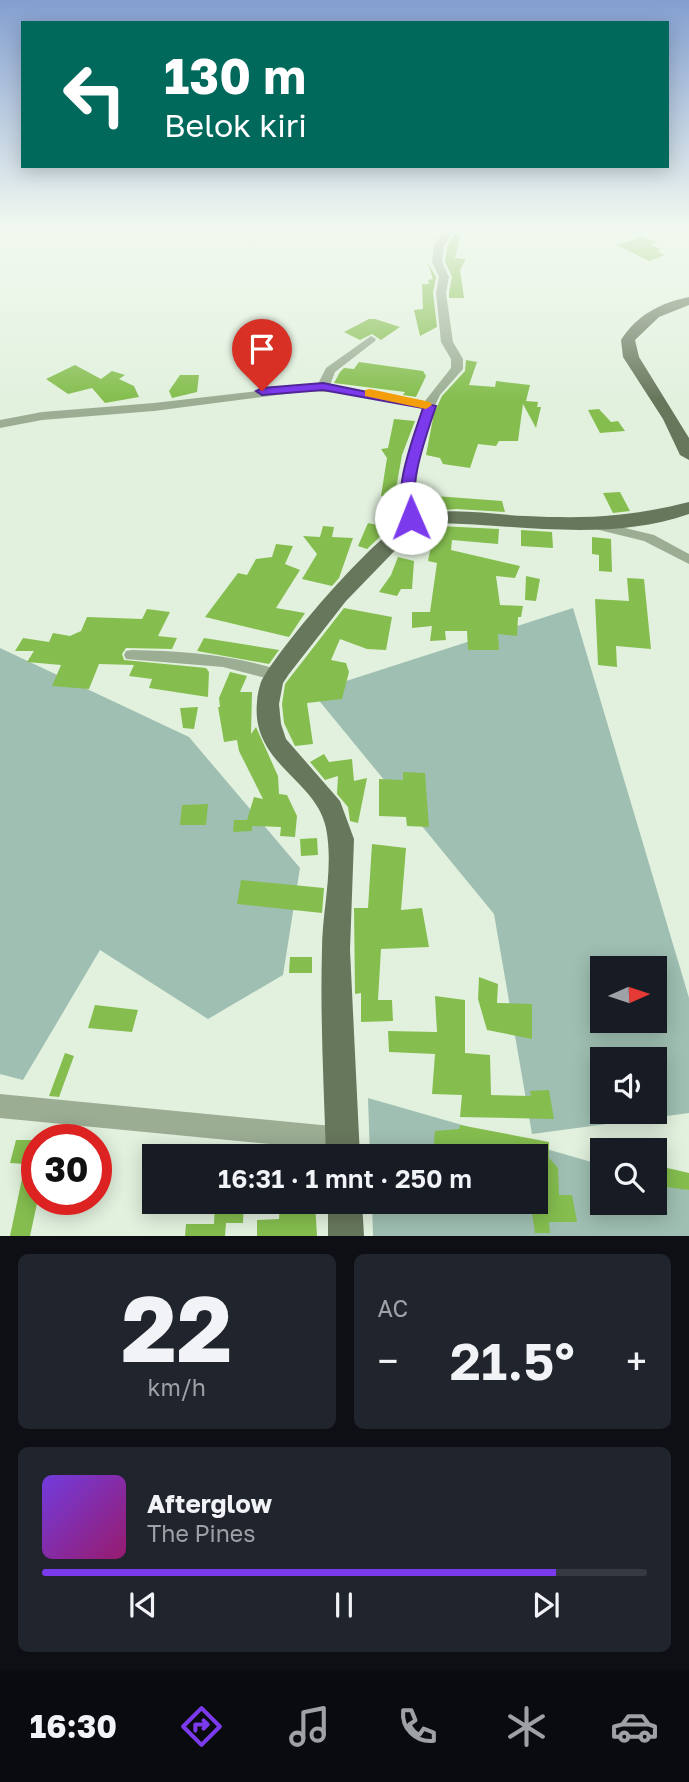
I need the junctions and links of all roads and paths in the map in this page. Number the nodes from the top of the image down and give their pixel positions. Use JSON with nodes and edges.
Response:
{"nodes":[{"id":1,"x":442,"y":284,"type":"edge"},
{"id":2,"x":689,"y":301,"type":"edge"},
{"id":3,"x":371,"y":339,"type":"dead end"},
{"id":4,"x":323,"y":387,"type":"junction"},
{"id":5,"x":430,"y":406,"type":"junction"},
{"id":6,"x":0,"y":424,"type":"edge"},
{"id":7,"x":689,"y":455,"type":"edge"},
{"id":8,"x":689,"y":508,"type":"edge"},
{"id":9,"x":583,"y":521,"type":"junction"},
{"id":10,"x":415,"y":522,"type":"junction"},
{"id":11,"x":689,"y":560,"type":"edge"},
{"id":12,"x":132,"y":655,"type":"dead end"},
{"id":13,"x":278,"y":675,"type":"junction"},
{"id":14,"x":0,"y":1106,"type":"edge"},
{"id":15,"x":310,"y":1144,"type":"edge"},
{"id":16,"x":343,"y":1144,"type":"edge"},
{"id":17,"x":345,"y":1214,"type":"edge"},
{"id":18,"x":346,"y":1236,"type":"edge"}],
"edges":[{"from":1,"to":5,"type":"street"},
{"from":2,"to":7,"type":"main road"},
{"from":3,"to":4,"type":"street"},
{"from":4,"to":5,"type":"street"},
{"from":4,"to":6,"type":"street"},
{"from":5,"to":10,"type":"street"},
{"from":8,"to":9,"type":"main road"},
{"from":9,"to":10,"type":"main road"},
{"from":9,"to":11,"type":"street"},
{"from":10,"to":13,"type":"main road"},
{"from":12,"to":13,"type":"street"},
{"from":13,"to":16,"type":"main road"},
{"from":14,"to":15,"type":"street"},
{"from":17,"to":18,"type":"main road"}]}
